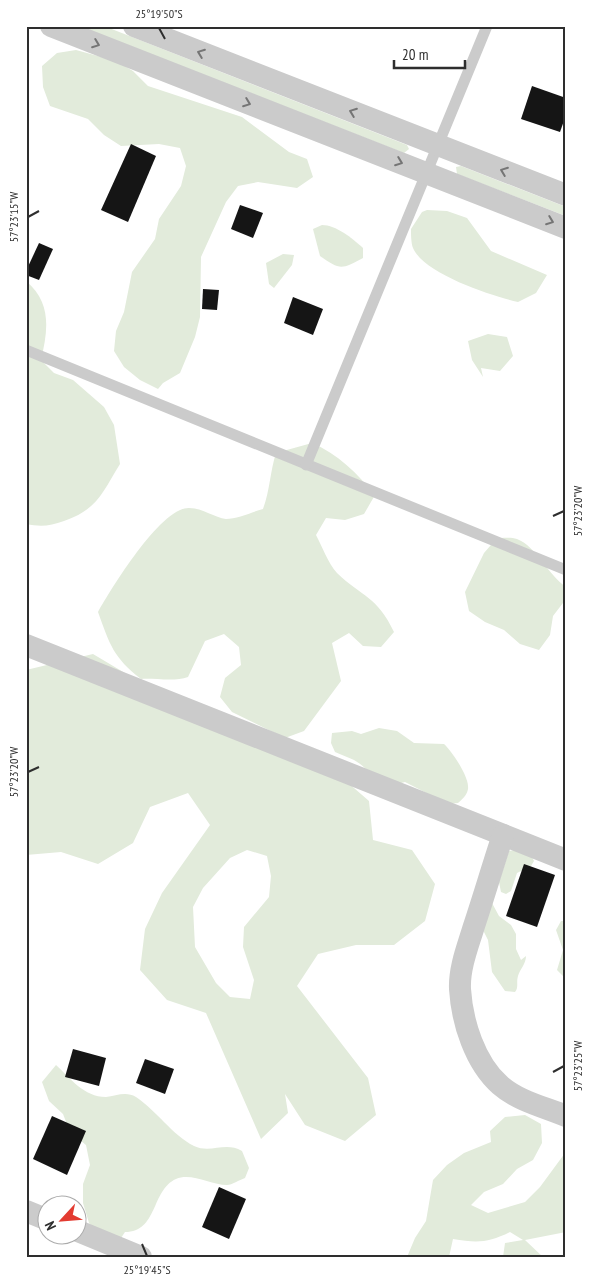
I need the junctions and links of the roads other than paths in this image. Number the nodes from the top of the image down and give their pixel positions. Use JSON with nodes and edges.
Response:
{"nodes":[{"id":1,"x":51,"y":26,"type":"edge"},
{"id":2,"x":134,"y":26,"type":"edge"},
{"id":3,"x":487,"y":26,"type":"edge"},
{"id":4,"x":438,"y":145,"type":"junction"},
{"id":5,"x":426,"y":173,"type":"junction"},
{"id":6,"x":566,"y":195,"type":"edge"},
{"id":7,"x":566,"y":228,"type":"edge"},
{"id":8,"x":26,"y":350,"type":"edge"},
{"id":9,"x":306,"y":464,"type":"junction"},
{"id":10,"x":566,"y":570,"type":"edge"},
{"id":11,"x":26,"y":645,"type":"edge"},
{"id":12,"x":503,"y":835,"type":"junction"},
{"id":13,"x":566,"y":860,"type":"edge"},
{"id":14,"x":566,"y":1116,"type":"edge"},
{"id":15,"x":26,"y":1211,"type":"edge"},
{"id":16,"x":38,"y":1216,"type":"edge"},
{"id":17,"x":88,"y":1236,"type":"edge"},
{"id":18,"x":136,"y":1256,"type":"edge"}],
"edges":[{"from":1,"to":5,"type":"street","one_way":true},
{"from":4,"to":2,"type":"street","one_way":true},
{"from":3,"to":4,"type":"lane"},
{"from":4,"to":5,"type":"lane"},
{"from":6,"to":4,"type":"street","one_way":true},
{"from":5,"to":7,"type":"street","one_way":true},
{"from":5,"to":9,"type":"lane"},
{"from":8,"to":9,"type":"lane"},
{"from":9,"to":10,"type":"lane"},
{"from":11,"to":12,"type":"street"},
{"from":12,"to":13,"type":"street"},
{"from":12,"to":14,"type":"street"},
{"from":15,"to":16,"type":"street"},
{"from":17,"to":18,"type":"street"}]}
